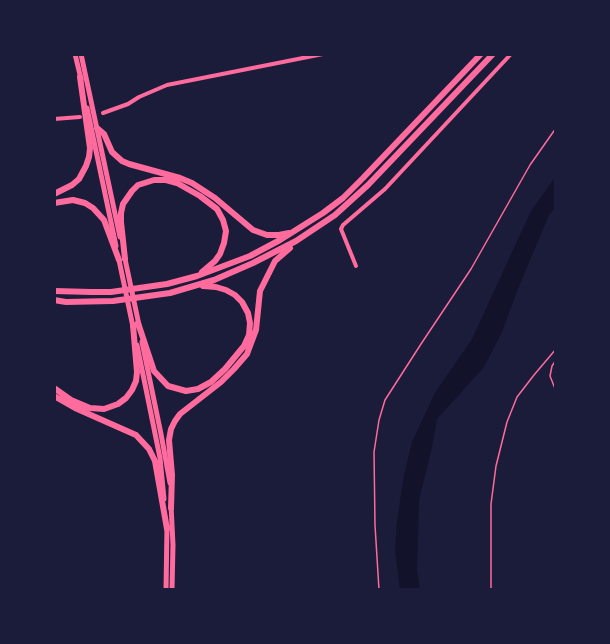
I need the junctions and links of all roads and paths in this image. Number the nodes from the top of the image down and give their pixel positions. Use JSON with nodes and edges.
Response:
{"nodes":[{"id":1,"x":75,"y":54,"type":"edge"},
{"id":2,"x":81,"y":54,"type":"edge"},
{"id":3,"x":323,"y":54,"type":"edge"},
{"id":4,"x":481,"y":54,"type":"edge"},
{"id":5,"x":493,"y":54,"type":"edge"},
{"id":6,"x":511,"y":54,"type":"edge"},
{"id":7,"x":80,"y":77,"type":"junction"},
{"id":8,"x":103,"y":112,"type":"dead end"},
{"id":9,"x":80,"y":117,"type":"dead end"},
{"id":10,"x":54,"y":119,"type":"edge"},
{"id":11,"x":97,"y":128,"type":"junction"},
{"id":12,"x":556,"y":128,"type":"edge"},
{"id":13,"x":54,"y":194,"type":"edge"},
{"id":14,"x":54,"y":203,"type":"edge"},
{"id":15,"x":298,"y":230,"type":"junction"},
{"id":16,"x":304,"y":236,"type":"junction"},
{"id":17,"x":122,"y":260,"type":"junction"},
{"id":18,"x":356,"y":266,"type":"dead end"},
{"id":19,"x":197,"y":276,"type":"junction"},
{"id":20,"x":196,"y":285,"type":"junction"},
{"id":21,"x":54,"y":291,"type":"edge"},
{"id":22,"x":54,"y":300,"type":"edge"},
{"id":23,"x":66,"y":302,"type":"junction"},
{"id":24,"x":54,"y":306,"type":"edge"},
{"id":25,"x":136,"y":324,"type":"junction"},
{"id":26,"x":556,"y":349,"type":"edge"},
{"id":27,"x":556,"y":360,"type":"edge"},
{"id":28,"x":54,"y":388,"type":"edge"},
{"id":29,"x":556,"y":391,"type":"edge"},
{"id":30,"x":54,"y":396,"type":"edge"},
{"id":31,"x":171,"y":508,"type":"junction"},
{"id":32,"x":167,"y":528,"type":"junction"},
{"id":33,"x":166,"y":590,"type":"edge"},
{"id":34,"x":172,"y":590,"type":"edge"},
{"id":35,"x":379,"y":590,"type":"edge"},
{"id":36,"x":491,"y":590,"type":"edge"}],
"edges":[{"from":1,"to":7,"type":"main road"},
{"from":2,"to":11,"type":"main road"},
{"from":3,"to":8,"type":"street"},
{"from":4,"to":15,"type":"highway"},
{"from":5,"to":16,"type":"highway"},
{"from":6,"to":18,"type":"street"},
{"from":7,"to":13,"type":"highway"},
{"from":7,"to":17,"type":"main road"},
{"from":9,"to":10,"type":"street"},
{"from":11,"to":15,"type":"highway"},
{"from":11,"to":17,"type":"main road"},
{"from":12,"to":35,"type":"path"},
{"from":14,"to":17,"type":"highway"},
{"from":15,"to":19,"type":"highway"},
{"from":16,"to":20,"type":"highway"},
{"from":16,"to":31,"type":"highway"},
{"from":17,"to":19,"type":"highway"},
{"from":17,"to":25,"type":"main road"},
{"from":19,"to":21,"type":"highway"},
{"from":20,"to":23,"type":"highway"},
{"from":20,"to":25,"type":"highway"},
{"from":22,"to":23,"type":"highway"},
{"from":23,"to":24,"type":"highway"},
{"from":25,"to":28,"type":"highway"},
{"from":25,"to":31,"type":"main road"},
{"from":25,"to":32,"type":"main road"},
{"from":26,"to":36,"type":"path"},
{"from":27,"to":29,"type":"path"},
{"from":30,"to":32,"type":"highway"},
{"from":31,"to":34,"type":"main road"},
{"from":32,"to":33,"type":"main road"}]}
